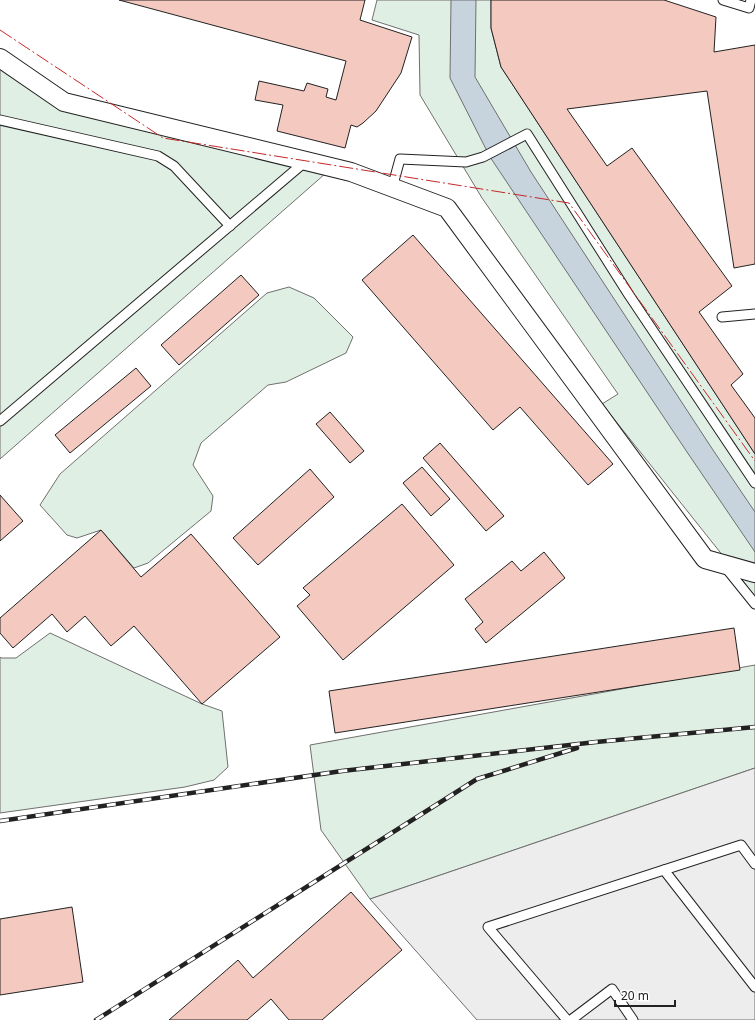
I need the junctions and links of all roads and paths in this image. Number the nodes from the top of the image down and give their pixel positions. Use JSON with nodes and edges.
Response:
{"nodes":[{"id":1,"x":723,"y":0,"type":"edge"},
{"id":2,"x":752,"y":0,"type":"edge"},
{"id":3,"x":0,"y":58,"type":"edge"},
{"id":4,"x":0,"y":120,"type":"edge"},
{"id":5,"x":306,"y":161,"type":"junction"},
{"id":6,"x":392,"y":188,"type":"junction"},
{"id":7,"x":230,"y":226,"type":"junction"},
{"id":8,"x":755,"y":314,"type":"edge"},
{"id":9,"x":722,"y":317,"type":"dead end"},
{"id":10,"x":0,"y":421,"type":"edge"},
{"id":11,"x":755,"y":483,"type":"edge"},
{"id":12,"x":724,"y":565,"type":"junction"},
{"id":13,"x":752,"y":572,"type":"edge"},
{"id":14,"x":755,"y":604,"type":"edge"},
{"id":15,"x":755,"y":864,"type":"edge"},
{"id":16,"x":664,"y":870,"type":"junction"},
{"id":17,"x":755,"y":987,"type":"edge"},
{"id":18,"x":567,"y":1020,"type":"edge"},
{"id":19,"x":571,"y":1020,"type":"edge"},
{"id":20,"x":633,"y":1020,"type":"edge"}],
"edges":[{"from":1,"to":2,"type":"lane"},
{"from":3,"to":5,"type":"street"},
{"from":4,"to":7,"type":"lane"},
{"from":5,"to":6,"type":"street"},
{"from":5,"to":7,"type":"lane"},
{"from":6,"to":11,"type":"lane"},
{"from":6,"to":12,"type":"street"},
{"from":7,"to":10,"type":"lane"},
{"from":8,"to":9,"type":"lane"},
{"from":12,"to":13,"type":"street"},
{"from":12,"to":14,"type":"lane"},
{"from":15,"to":16,"type":"lane"},
{"from":16,"to":17,"type":"lane"},
{"from":16,"to":18,"type":"lane"},
{"from":19,"to":20,"type":"lane"}]}
